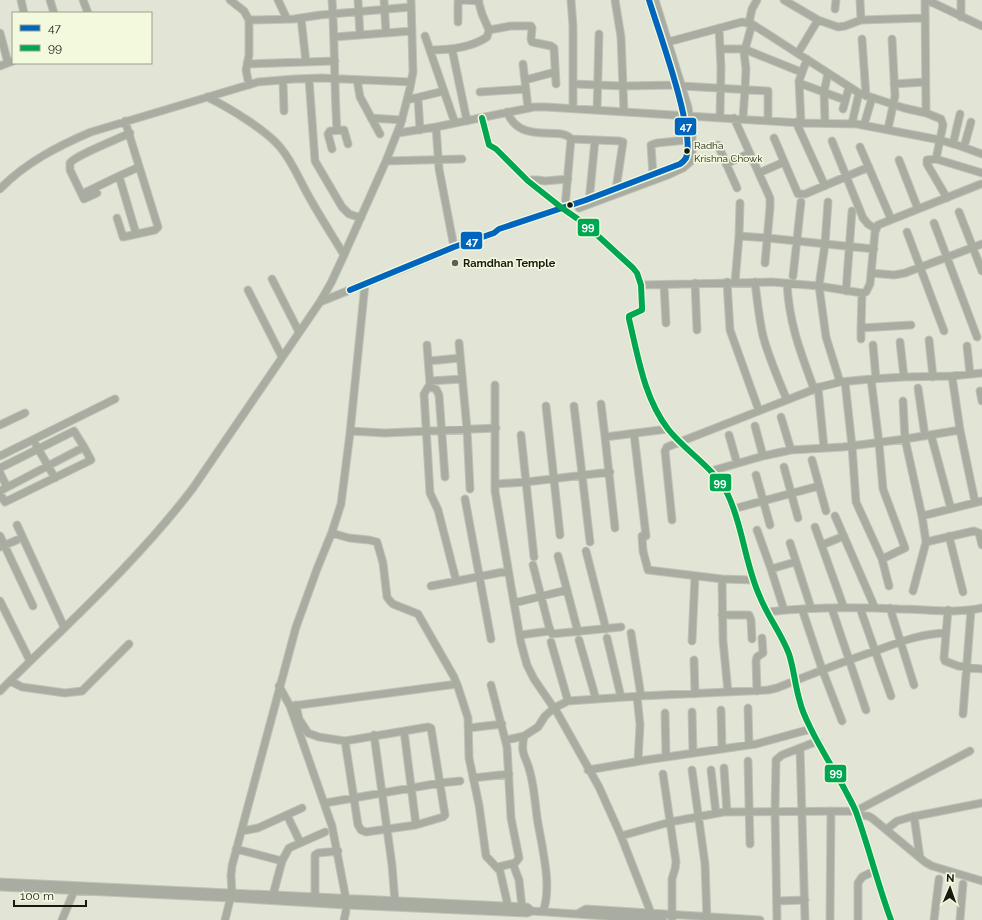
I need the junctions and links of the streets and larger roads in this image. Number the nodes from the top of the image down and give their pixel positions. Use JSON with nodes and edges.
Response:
{"nodes":[{"id":1,"x":21,"y":0,"type":"edge"},
{"id":2,"x":50,"y":0,"type":"edge"},
{"id":3,"x":83,"y":0,"type":"edge"},
{"id":4,"x":230,"y":0,"type":"edge"},
{"id":5,"x":278,"y":0,"type":"edge"},
{"id":6,"x":332,"y":0,"type":"edge"},
{"id":7,"x":358,"y":0,"type":"edge"},
{"id":8,"x":384,"y":0,"type":"edge"},
{"id":9,"x":479,"y":0,"type":"edge"},
{"id":10,"x":571,"y":0,"type":"edge"},
{"id":11,"x":615,"y":0,"type":"edge"},
{"id":12,"x":649,"y":0,"type":"edge"},
{"id":13,"x":655,"y":0,"type":"edge"},
{"id":14,"x":757,"y":0,"type":"edge"},
{"id":15,"x":784,"y":0,"type":"edge"},
{"id":16,"x":836,"y":0,"type":"edge"},
{"id":17,"x":860,"y":0,"type":"edge"},
{"id":18,"x":926,"y":0,"type":"edge"},
{"id":19,"x":961,"y":0,"type":"edge"},
{"id":20,"x":936,"y":2,"type":"edge"},
{"id":21,"x":411,"y":4,"type":"edge"},
{"id":22,"x":835,"y":9,"type":"dead end"},
{"id":23,"x":385,"y":10,"type":"junction"},
{"id":24,"x":24,"y":12,"type":"edge"},
{"id":25,"x":54,"y":12,"type":"edge"},
{"id":26,"x":88,"y":12,"type":"edge"},
{"id":27,"x":359,"y":12,"type":"junction"},
{"id":28,"x":333,"y":14,"type":"junction"},
{"id":29,"x":961,"y":17,"type":"junction"},
{"id":30,"x":301,"y":18,"type":"junction"},
{"id":31,"x":924,"y":18,"type":"junction"},
{"id":32,"x":287,"y":19,"type":"junction"},
{"id":33,"x":249,"y":20,"type":"junction"},
{"id":34,"x":818,"y":20,"type":"junction"},
{"id":35,"x":861,"y":20,"type":"junction"},
{"id":36,"x":458,"y":22,"type":"dead end"},
{"id":37,"x":751,"y":23,"type":"junction"},
{"id":38,"x":982,"y":26,"type":"edge"},
{"id":39,"x":720,"y":28,"type":"junction"},
{"id":40,"x":489,"y":30,"type":"junction"},
{"id":41,"x":412,"y":31,"type":"junction"},
{"id":42,"x":0,"y":33,"type":"edge"},
{"id":43,"x":386,"y":33,"type":"junction"},
{"id":44,"x":599,"y":34,"type":"dead end"},
{"id":45,"x":360,"y":35,"type":"junction"},
{"id":46,"x":425,"y":36,"type":"dead end"},
{"id":47,"x":334,"y":37,"type":"junction"},
{"id":48,"x":862,"y":39,"type":"dead end"},
{"id":49,"x":892,"y":39,"type":"dead end"},
{"id":50,"x":668,"y":42,"type":"junction"},
{"id":51,"x":452,"y":49,"type":"junction"},
{"id":52,"x":721,"y":49,"type":"junction"},
{"id":53,"x":430,"y":50,"type":"junction"},
{"id":54,"x":745,"y":50,"type":"junction"},
{"id":55,"x":798,"y":53,"type":"junction"},
{"id":56,"x":807,"y":59,"type":"junction"},
{"id":57,"x":335,"y":61,"type":"junction"},
{"id":58,"x":10,"y":62,"type":"edge"},
{"id":59,"x":306,"y":62,"type":"junction"},
{"id":60,"x":247,"y":64,"type":"junction"},
{"id":61,"x":523,"y":64,"type":"dead end"},
{"id":62,"x":0,"y":66,"type":"edge"},
{"id":63,"x":555,"y":72,"type":"junction"},
{"id":64,"x":801,"y":72,"type":"junction"},
{"id":65,"x":828,"y":73,"type":"junction"},
{"id":66,"x":309,"y":79,"type":"junction"},
{"id":67,"x":334,"y":79,"type":"junction"},
{"id":68,"x":283,"y":80,"type":"junction"},
{"id":69,"x":357,"y":80,"type":"junction"},
{"id":70,"x":525,"y":80,"type":"junction"},
{"id":71,"x":412,"y":82,"type":"junction"},
{"id":72,"x":925,"y":82,"type":"junction"},
{"id":73,"x":799,"y":83,"type":"junction"},
{"id":74,"x":556,"y":84,"type":"dead end"},
{"id":75,"x":573,"y":84,"type":"junction"},
{"id":76,"x":894,"y":84,"type":"junction"},
{"id":77,"x":248,"y":85,"type":"junction"},
{"id":78,"x":598,"y":85,"type":"junction"},
{"id":79,"x":678,"y":85,"type":"junction"},
{"id":80,"x":623,"y":86,"type":"junction"},
{"id":81,"x":849,"y":87,"type":"junction"},
{"id":82,"x":721,"y":88,"type":"junction"},
{"id":83,"x":526,"y":89,"type":"junction"},
{"id":84,"x":745,"y":89,"type":"junction"},
{"id":85,"x":444,"y":91,"type":"junction"},
{"id":86,"x":480,"y":92,"type":"dead end"},
{"id":87,"x":824,"y":92,"type":"junction"},
{"id":88,"x":859,"y":93,"type":"junction"},
{"id":89,"x":207,"y":97,"type":"junction"},
{"id":90,"x":869,"y":97,"type":"junction"},
{"id":91,"x":418,"y":98,"type":"junction"},
{"id":92,"x":407,"y":100,"type":"junction"},
{"id":93,"x":845,"y":100,"type":"junction"},
{"id":94,"x":894,"y":104,"type":"junction"},
{"id":95,"x":528,"y":108,"type":"junction"},
{"id":96,"x":572,"y":108,"type":"junction"},
{"id":97,"x":843,"y":109,"type":"dead end"},
{"id":98,"x":597,"y":110,"type":"junction"},
{"id":99,"x":284,"y":111,"type":"dead end"},
{"id":100,"x":507,"y":112,"type":"junction"},
{"id":101,"x":624,"y":112,"type":"junction"},
{"id":102,"x":926,"y":113,"type":"junction"},
{"id":103,"x":960,"y":114,"type":"dead end"},
{"id":104,"x":687,"y":116,"type":"junction"},
{"id":105,"x":371,"y":118,"type":"junction"},
{"id":106,"x":482,"y":118,"type":"junction"},
{"id":107,"x":720,"y":118,"type":"junction"},
{"id":108,"x":734,"y":118,"type":"junction"},
{"id":109,"x":743,"y":118,"type":"junction"},
{"id":110,"x":402,"y":120,"type":"junction"},
{"id":111,"x":768,"y":120,"type":"junction"},
{"id":112,"x":125,"y":121,"type":"junction"},
{"id":113,"x":468,"y":121,"type":"junction"},
{"id":114,"x":799,"y":122,"type":"junction"},
{"id":115,"x":971,"y":122,"type":"dead end"},
{"id":116,"x":455,"y":123,"type":"junction"},
{"id":117,"x":825,"y":123,"type":"junction"},
{"id":118,"x":852,"y":123,"type":"junction"},
{"id":119,"x":864,"y":125,"type":"junction"},
{"id":120,"x":436,"y":128,"type":"junction"},
{"id":121,"x":337,"y":130,"type":"junction"},
{"id":122,"x":420,"y":130,"type":"junction"},
{"id":123,"x":888,"y":130,"type":"junction"},
{"id":124,"x":398,"y":132,"type":"junction"},
{"id":125,"x":130,"y":133,"type":"junction"},
{"id":126,"x":380,"y":134,"type":"dead end"},
{"id":127,"x":774,"y":138,"type":"dead end"},
{"id":128,"x":571,"y":139,"type":"junction"},
{"id":129,"x":595,"y":140,"type":"junction"},
{"id":130,"x":687,"y":140,"type":"junction"},
{"id":131,"x":832,"y":140,"type":"dead end"},
{"id":132,"x":940,"y":140,"type":"junction"},
{"id":133,"x":348,"y":144,"type":"dead end"},
{"id":134,"x":954,"y":144,"type":"junction"},
{"id":135,"x":718,"y":146,"type":"dead end"},
{"id":136,"x":860,"y":147,"type":"dead end"},
{"id":137,"x":964,"y":147,"type":"junction"},
{"id":138,"x":332,"y":149,"type":"dead end"},
{"id":139,"x":750,"y":153,"type":"junction"},
{"id":140,"x":982,"y":154,"type":"edge"},
{"id":141,"x":438,"y":159,"type":"junction"},
{"id":142,"x":462,"y":159,"type":"dead end"},
{"id":143,"x":936,"y":159,"type":"junction"},
{"id":144,"x":899,"y":160,"type":"dead end"},
{"id":145,"x":386,"y":161,"type":"junction"},
{"id":146,"x":784,"y":162,"type":"junction"},
{"id":147,"x":726,"y":164,"type":"junction"},
{"id":148,"x":140,"y":167,"type":"junction"},
{"id":149,"x":869,"y":167,"type":"junction"},
{"id":150,"x":980,"y":172,"type":"edge"},
{"id":151,"x":759,"y":173,"type":"junction"},
{"id":152,"x":653,"y":175,"type":"junction"},
{"id":153,"x":119,"y":176,"type":"junction"},
{"id":154,"x":847,"y":176,"type":"junction"},
{"id":155,"x":568,"y":179,"type":"junction"},
{"id":156,"x":528,"y":181,"type":"junction"},
{"id":157,"x":982,"y":185,"type":"edge"},
{"id":158,"x":825,"y":186,"type":"junction"},
{"id":159,"x":737,"y":188,"type":"dead end"},
{"id":160,"x":0,"y":189,"type":"edge"},
{"id":161,"x":616,"y":189,"type":"junction"},
{"id":162,"x":97,"y":193,"type":"dead end"},
{"id":163,"x":82,"y":194,"type":"junction"},
{"id":164,"x":946,"y":198,"type":"junction"},
{"id":165,"x":589,"y":202,"type":"junction"},
{"id":166,"x":801,"y":202,"type":"dead end"},
{"id":167,"x":828,"y":202,"type":"dead end"},
{"id":168,"x":740,"y":203,"type":"dead end"},
{"id":169,"x":565,"y":209,"type":"junction"},
{"id":170,"x":918,"y":209,"type":"junction"},
{"id":171,"x":852,"y":211,"type":"dead end"},
{"id":172,"x":959,"y":212,"type":"dead end"},
{"id":173,"x":117,"y":218,"type":"dead end"},
{"id":174,"x":361,"y":218,"type":"junction"},
{"id":175,"x":891,"y":219,"type":"junction"},
{"id":176,"x":934,"y":223,"type":"dead end"},
{"id":177,"x":876,"y":229,"type":"junction"},
{"id":178,"x":136,"y":230,"type":"dead end"},
{"id":179,"x":907,"y":232,"type":"dead end"},
{"id":180,"x":739,"y":236,"type":"junction"},
{"id":181,"x":768,"y":238,"type":"junction"},
{"id":182,"x":797,"y":241,"type":"junction"},
{"id":183,"x":825,"y":244,"type":"junction"},
{"id":184,"x":982,"y":244,"type":"edge"},
{"id":185,"x":850,"y":246,"type":"junction"},
{"id":186,"x":454,"y":247,"type":"junction"},
{"id":187,"x":973,"y":247,"type":"junction"},
{"id":188,"x":874,"y":249,"type":"junction"},
{"id":189,"x":344,"y":255,"type":"junction"},
{"id":190,"x":946,"y":258,"type":"junction"},
{"id":191,"x":765,"y":263,"type":"dead end"},
{"id":192,"x":921,"y":268,"type":"junction"},
{"id":193,"x":982,"y":271,"type":"edge"},
{"id":194,"x":871,"y":273,"type":"junction"},
{"id":195,"x":793,"y":276,"type":"dead end"},
{"id":196,"x":272,"y":279,"type":"dead end"},
{"id":197,"x":731,"y":282,"type":"junction"},
{"id":198,"x":755,"y":282,"type":"junction"},
{"id":199,"x":695,"y":283,"type":"junction"},
{"id":200,"x":787,"y":283,"type":"junction"},
{"id":201,"x":365,"y":284,"type":"junction"},
{"id":202,"x":664,"y":284,"type":"junction"},
{"id":203,"x":640,"y":285,"type":"junction"},
{"id":204,"x":819,"y":286,"type":"junction"},
{"id":205,"x":248,"y":290,"type":"dead end"},
{"id":206,"x":846,"y":291,"type":"junction"},
{"id":207,"x":862,"y":293,"type":"junction"},
{"id":208,"x":320,"y":302,"type":"junction"},
{"id":209,"x":666,"y":323,"type":"dead end"},
{"id":210,"x":911,"y":325,"type":"dead end"},
{"id":211,"x":861,"y":328,"type":"junction"},
{"id":212,"x":697,"y":330,"type":"dead end"},
{"id":213,"x":944,"y":331,"type":"dead end"},
{"id":214,"x":299,"y":332,"type":"junction"},
{"id":215,"x":977,"y":337,"type":"dead end"},
{"id":216,"x":861,"y":339,"type":"dead end"},
{"id":217,"x":929,"y":340,"type":"dead end"},
{"id":218,"x":900,"y":342,"type":"dead end"},
{"id":219,"x":459,"y":343,"type":"dead end"},
{"id":220,"x":428,"y":345,"type":"dead end"},
{"id":221,"x":873,"y":345,"type":"dead end"},
{"id":222,"x":967,"y":346,"type":"dead end"},
{"id":223,"x":282,"y":357,"type":"junction"},
{"id":224,"x":460,"y":358,"type":"junction"},
{"id":225,"x":429,"y":360,"type":"junction"},
{"id":226,"x":982,"y":373,"type":"edge"},
{"id":227,"x":970,"y":374,"type":"junction"},
{"id":228,"x":933,"y":376,"type":"junction"},
{"id":229,"x":952,"y":376,"type":"junction"},
{"id":230,"x":904,"y":377,"type":"junction"},
{"id":231,"x":462,"y":378,"type":"junction"},
{"id":232,"x":873,"y":379,"type":"junction"},
{"id":233,"x":842,"y":382,"type":"junction"},
{"id":234,"x":430,"y":384,"type":"junction"},
{"id":235,"x":495,"y":385,"type":"dead end"},
{"id":236,"x":816,"y":388,"type":"junction"},
{"id":237,"x":918,"y":388,"type":"dead end"},
{"id":238,"x":980,"y":391,"type":"dead end"},
{"id":239,"x":115,"y":399,"type":"dead end"},
{"id":240,"x":787,"y":400,"type":"junction"},
{"id":241,"x":902,"y":401,"type":"dead end"},
{"id":242,"x":982,"y":401,"type":"edge"},
{"id":243,"x":602,"y":404,"type":"dead end"},
{"id":244,"x":546,"y":406,"type":"dead end"},
{"id":245,"x":574,"y":406,"type":"dead end"},
{"id":246,"x":759,"y":411,"type":"junction"},
{"id":247,"x":25,"y":412,"type":"dead end"},
{"id":248,"x":782,"y":417,"type":"dead end"},
{"id":249,"x":0,"y":425,"type":"edge"},
{"id":250,"x":755,"y":426,"type":"dead end"},
{"id":251,"x":496,"y":428,"type":"junction"},
{"id":252,"x":668,"y":429,"type":"junction"},
{"id":253,"x":467,"y":430,"type":"junction"},
{"id":254,"x":960,"y":430,"type":"junction"},
{"id":255,"x":350,"y":431,"type":"junction"},
{"id":256,"x":442,"y":431,"type":"junction"},
{"id":257,"x":426,"y":432,"type":"junction"},
{"id":258,"x":634,"y":434,"type":"junction"},
{"id":259,"x":521,"y":435,"type":"dead end"},
{"id":260,"x":730,"y":435,"type":"dead end"},
{"id":261,"x":928,"y":435,"type":"junction"},
{"id":262,"x":606,"y":437,"type":"junction"},
{"id":263,"x":905,"y":439,"type":"junction"},
{"id":264,"x":33,"y":440,"type":"junction"},
{"id":265,"x":680,"y":442,"type":"junction"},
{"id":266,"x":879,"y":443,"type":"junction"},
{"id":267,"x":852,"y":446,"type":"junction"},
{"id":268,"x":84,"y":447,"type":"junction"},
{"id":269,"x":824,"y":448,"type":"junction"},
{"id":270,"x":38,"y":449,"type":"junction"},
{"id":271,"x":790,"y":450,"type":"junction"},
{"id":272,"x":0,"y":456,"type":"edge"},
{"id":273,"x":763,"y":456,"type":"junction"},
{"id":274,"x":812,"y":460,"type":"dead end"},
{"id":275,"x":737,"y":464,"type":"junction"},
{"id":276,"x":48,"y":466,"type":"junction"},
{"id":277,"x":784,"y":467,"type":"dead end"},
{"id":278,"x":0,"y":468,"type":"edge"},
{"id":279,"x":711,"y":471,"type":"junction"},
{"id":280,"x":610,"y":472,"type":"junction"},
{"id":281,"x":0,"y":473,"type":"edge"},
{"id":282,"x":756,"y":475,"type":"dead end"},
{"id":283,"x":582,"y":476,"type":"junction"},
{"id":284,"x":444,"y":477,"type":"dead end"},
{"id":285,"x":55,"y":478,"type":"junction"},
{"id":286,"x":554,"y":479,"type":"junction"},
{"id":287,"x":526,"y":482,"type":"junction"},
{"id":288,"x":495,"y":484,"type":"junction"},
{"id":289,"x":819,"y":486,"type":"junction"},
{"id":290,"x":4,"y":489,"type":"edge"},
{"id":291,"x":470,"y":489,"type":"dead end"},
{"id":292,"x":792,"y":493,"type":"junction"},
{"id":293,"x":0,"y":494,"type":"edge"},
{"id":294,"x":465,"y":499,"type":"dead end"},
{"id":295,"x":763,"y":501,"type":"junction"},
{"id":296,"x":978,"y":501,"type":"edge"},
{"id":297,"x":951,"y":508,"type":"junction"},
{"id":298,"x":733,"y":509,"type":"junction"},
{"id":299,"x":826,"y":511,"type":"dead end"},
{"id":300,"x":835,"y":516,"type":"dead end"},
{"id":301,"x":922,"y":516,"type":"junction"},
{"id":302,"x":798,"y":518,"type":"dead end"},
{"id":303,"x":672,"y":520,"type":"dead end"},
{"id":304,"x":17,"y":525,"type":"dead end"},
{"id":305,"x":770,"y":525,"type":"dead end"},
{"id":306,"x":816,"y":527,"type":"dead end"},
{"id":307,"x":615,"y":528,"type":"dead end"},
{"id":308,"x":757,"y":530,"type":"dead end"},
{"id":309,"x":332,"y":534,"type":"junction"},
{"id":310,"x":560,"y":535,"type":"dead end"},
{"id":311,"x":0,"y":536,"type":"edge"},
{"id":312,"x":844,"y":536,"type":"junction"},
{"id":313,"x":949,"y":536,"type":"junction"},
{"id":314,"x":16,"y":540,"type":"dead end"},
{"id":315,"x":590,"y":542,"type":"dead end"},
{"id":316,"x":926,"y":542,"type":"junction"},
{"id":317,"x":790,"y":543,"type":"dead end"},
{"id":318,"x":822,"y":545,"type":"junction"},
{"id":319,"x":982,"y":545,"type":"edge"},
{"id":320,"x":2,"y":546,"type":"edge"},
{"id":321,"x":586,"y":551,"type":"dead end"},
{"id":322,"x":558,"y":556,"type":"dead end"},
{"id":323,"x":534,"y":557,"type":"dead end"},
{"id":324,"x":882,"y":559,"type":"junction"},
{"id":325,"x":795,"y":562,"type":"junction"},
{"id":326,"x":533,"y":565,"type":"dead end"},
{"id":327,"x":771,"y":569,"type":"junction"},
{"id":328,"x":508,"y":571,"type":"junction"},
{"id":329,"x":480,"y":576,"type":"junction"},
{"id":330,"x":695,"y":576,"type":"junction"},
{"id":331,"x":722,"y":578,"type":"junction"},
{"id":332,"x":456,"y":580,"type":"junction"},
{"id":333,"x":752,"y":580,"type":"junction"},
{"id":334,"x":431,"y":586,"type":"dead end"},
{"id":335,"x":889,"y":586,"type":"dead end"},
{"id":336,"x":567,"y":590,"type":"junction"},
{"id":337,"x":913,"y":591,"type":"dead end"},
{"id":338,"x":963,"y":592,"type":"dead end"},
{"id":339,"x":542,"y":596,"type":"junction"},
{"id":340,"x":0,"y":601,"type":"edge"},
{"id":341,"x":514,"y":603,"type":"junction"},
{"id":342,"x":34,"y":606,"type":"dead end"},
{"id":343,"x":811,"y":608,"type":"junction"},
{"id":344,"x":844,"y":608,"type":"junction"},
{"id":345,"x":860,"y":608,"type":"junction"},
{"id":346,"x":875,"y":608,"type":"junction"},
{"id":347,"x":890,"y":608,"type":"junction"},
{"id":348,"x":982,"y":608,"type":"edge"},
{"id":349,"x":802,"y":609,"type":"junction"},
{"id":350,"x":832,"y":609,"type":"junction"},
{"id":351,"x":784,"y":610,"type":"junction"},
{"id":352,"x":948,"y":610,"type":"junction"},
{"id":353,"x":972,"y":610,"type":"junction"},
{"id":354,"x":767,"y":612,"type":"junction"},
{"id":355,"x":722,"y":615,"type":"junction"},
{"id":356,"x":64,"y":627,"type":"junction"},
{"id":357,"x":621,"y":627,"type":"dead end"},
{"id":358,"x":606,"y":629,"type":"junction"},
{"id":359,"x":550,"y":631,"type":"junction"},
{"id":360,"x":578,"y":632,"type":"junction"},
{"id":361,"x":631,"y":633,"type":"dead end"},
{"id":362,"x":946,"y":633,"type":"junction"},
{"id":363,"x":520,"y":635,"type":"junction"},
{"id":364,"x":607,"y":638,"type":"dead end"},
{"id":365,"x":762,"y":638,"type":"dead end"},
{"id":366,"x":491,"y":639,"type":"dead end"},
{"id":367,"x":752,"y":639,"type":"dead end"},
{"id":368,"x":579,"y":640,"type":"dead end"},
{"id":369,"x":900,"y":641,"type":"junction"},
{"id":370,"x":551,"y":642,"type":"dead end"},
{"id":371,"x":692,"y":642,"type":"dead end"},
{"id":372,"x":129,"y":644,"type":"dead end"},
{"id":373,"x":874,"y":651,"type":"junction"},
{"id":374,"x":848,"y":659,"type":"junction"},
{"id":375,"x":694,"y":660,"type":"dead end"},
{"id":376,"x":30,"y":661,"type":"junction"},
{"id":377,"x":966,"y":668,"type":"junction"},
{"id":378,"x":822,"y":669,"type":"junction"},
{"id":379,"x":982,"y":669,"type":"edge"},
{"id":380,"x":795,"y":680,"type":"junction"},
{"id":381,"x":10,"y":681,"type":"junction"},
{"id":382,"x":457,"y":684,"type":"junction"},
{"id":383,"x":491,"y":685,"type":"dead end"},
{"id":384,"x":914,"y":685,"type":"dead end"},
{"id":385,"x":279,"y":686,"type":"junction"},
{"id":386,"x":0,"y":691,"type":"edge"},
{"id":387,"x":757,"y":691,"type":"junction"},
{"id":388,"x":728,"y":692,"type":"junction"},
{"id":389,"x":695,"y":694,"type":"junction"},
{"id":390,"x":639,"y":696,"type":"junction"},
{"id":391,"x":891,"y":696,"type":"dead end"},
{"id":392,"x":621,"y":697,"type":"junction"},
{"id":393,"x":596,"y":699,"type":"junction"},
{"id":394,"x":568,"y":701,"type":"junction"},
{"id":395,"x":293,"y":706,"type":"junction"},
{"id":396,"x":554,"y":708,"type":"junction"},
{"id":397,"x":748,"y":708,"type":"dead end"},
{"id":398,"x":721,"y":710,"type":"dead end"},
{"id":399,"x":866,"y":710,"type":"dead end"},
{"id":400,"x":692,"y":712,"type":"dead end"},
{"id":401,"x":665,"y":713,"type":"dead end"},
{"id":402,"x":964,"y":714,"type":"dead end"},
{"id":403,"x":842,"y":721,"type":"dead end"},
{"id":404,"x":502,"y":724,"type":"junction"},
{"id":405,"x":469,"y":728,"type":"junction"},
{"id":406,"x":811,"y":729,"type":"junction"},
{"id":407,"x":404,"y":731,"type":"junction"},
{"id":408,"x":374,"y":735,"type":"junction"},
{"id":409,"x":524,"y":736,"type":"junction"},
{"id":410,"x":506,"y":740,"type":"junction"},
{"id":411,"x":345,"y":741,"type":"junction"},
{"id":412,"x":818,"y":741,"type":"junction"},
{"id":413,"x":749,"y":745,"type":"junction"},
{"id":414,"x":800,"y":748,"type":"junction"},
{"id":415,"x":722,"y":749,"type":"junction"},
{"id":416,"x":970,"y":751,"type":"dead end"},
{"id":417,"x":693,"y":753,"type":"junction"},
{"id":418,"x":666,"y":757,"type":"junction"},
{"id":419,"x":638,"y":761,"type":"junction"},
{"id":420,"x":748,"y":761,"type":"dead end"},
{"id":421,"x":724,"y":768,"type":"dead end"},
{"id":422,"x":588,"y":770,"type":"junction"},
{"id":423,"x":692,"y":770,"type":"dead end"},
{"id":424,"x":711,"y":770,"type":"dead end"},
{"id":425,"x":509,"y":774,"type":"junction"},
{"id":426,"x":663,"y":774,"type":"dead end"},
{"id":427,"x":473,"y":778,"type":"junction"},
{"id":428,"x":460,"y":781,"type":"dead end"},
{"id":429,"x":440,"y":783,"type":"junction"},
{"id":430,"x":411,"y":788,"type":"junction"},
{"id":431,"x":382,"y":793,"type":"junction"},
{"id":432,"x":354,"y":798,"type":"junction"},
{"id":433,"x":325,"y":803,"type":"junction"},
{"id":434,"x":982,"y":803,"type":"edge"},
{"id":435,"x":302,"y":808,"type":"dead end"},
{"id":436,"x":775,"y":811,"type":"junction"},
{"id":437,"x":802,"y":811,"type":"junction"},
{"id":438,"x":831,"y":811,"type":"junction"},
{"id":439,"x":727,"y":812,"type":"junction"},
{"id":440,"x":749,"y":812,"type":"junction"},
{"id":441,"x":716,"y":813,"type":"junction"},
{"id":442,"x":857,"y":813,"type":"junction"},
{"id":443,"x":287,"y":815,"type":"junction"},
{"id":444,"x":914,"y":816,"type":"junction"},
{"id":445,"x":699,"y":817,"type":"junction"},
{"id":446,"x":670,"y":822,"type":"junction"},
{"id":447,"x":416,"y":825,"type":"junction"},
{"id":448,"x":886,"y":829,"type":"junction"},
{"id":449,"x":386,"y":830,"type":"junction"},
{"id":450,"x":242,"y":831,"type":"junction"},
{"id":451,"x":325,"y":832,"type":"dead end"},
{"id":452,"x":621,"y":836,"type":"junction"},
{"id":453,"x":300,"y":842,"type":"junction"},
{"id":454,"x":750,"y":844,"type":"dead end"},
{"id":455,"x":236,"y":849,"type":"junction"},
{"id":456,"x":338,"y":851,"type":"junction"},
{"id":457,"x":920,"y":858,"type":"junction"},
{"id":458,"x":282,"y":861,"type":"junction"},
{"id":459,"x":513,"y":864,"type":"junction"},
{"id":460,"x":498,"y":867,"type":"junction"},
{"id":461,"x":874,"y":871,"type":"junction"},
{"id":462,"x":939,"y":879,"type":"dead end"},
{"id":463,"x":982,"y":881,"type":"edge"},
{"id":464,"x":0,"y":882,"type":"edge"},
{"id":465,"x":963,"y":884,"type":"dead end"},
{"id":466,"x":0,"y":887,"type":"edge"},
{"id":467,"x":74,"y":891,"type":"junction"},
{"id":468,"x":232,"y":895,"type":"junction"},
{"id":469,"x":273,"y":895,"type":"junction"},
{"id":470,"x":315,"y":897,"type":"junction"},
{"id":471,"x":805,"y":900,"type":"junction"},
{"id":472,"x":777,"y":901,"type":"junction"},
{"id":473,"x":346,"y":902,"type":"junction"},
{"id":474,"x":395,"y":902,"type":"junction"},
{"id":475,"x":508,"y":906,"type":"junction"},
{"id":476,"x":522,"y":907,"type":"junction"},
{"id":477,"x":532,"y":911,"type":"junction"},
{"id":478,"x":547,"y":912,"type":"junction"},
{"id":479,"x":579,"y":913,"type":"junction"},
{"id":480,"x":652,"y":913,"type":"junction"},
{"id":481,"x":672,"y":917,"type":"edge"},
{"id":482,"x":595,"y":918,"type":"edge"},
{"id":483,"x":707,"y":918,"type":"edge"},
{"id":484,"x":62,"y":920,"type":"edge"},
{"id":485,"x":225,"y":920,"type":"edge"},
{"id":486,"x":344,"y":920,"type":"edge"},
{"id":487,"x":663,"y":920,"type":"edge"},
{"id":488,"x":760,"y":920,"type":"edge"},
{"id":489,"x":777,"y":920,"type":"edge"},
{"id":490,"x":805,"y":920,"type":"edge"},
{"id":491,"x":830,"y":920,"type":"edge"},
{"id":492,"x":858,"y":920,"type":"edge"},
{"id":493,"x":891,"y":920,"type":"edge"},
{"id":494,"x":934,"y":920,"type":"edge"},
{"id":495,"x":960,"y":920,"type":"edge"}],
"edges":[{"from":1,"to":24,"type":"street"},
{"from":2,"to":25,"type":"street"},
{"from":3,"to":26,"type":"street"},
{"from":4,"to":33,"type":"street"},
{"from":5,"to":32,"type":"street"},
{"from":6,"to":28,"type":"street"},
{"from":7,"to":27,"type":"street"},
{"from":8,"to":23,"type":"street"},
{"from":9,"to":36,"type":"street"},
{"from":9,"to":40,"type":"street"},
{"from":10,"to":75,"type":"street"},
{"from":11,"to":80,"type":"street"},
{"from":12,"to":79,"type":"street"},
{"from":13,"to":50,"type":"street"},
{"from":14,"to":37,"type":"street"},
{"from":15,"to":34,"type":"street"},
{"from":16,"to":22,"type":"street"},
{"from":17,"to":35,"type":"street"},
{"from":18,"to":20,"type":"street"},
{"from":18,"to":31,"type":"street"},
{"from":19,"to":29,"type":"street"},
{"from":20,"to":29,"type":"street"},
{"from":21,"to":23,"type":"street"},
{"from":21,"to":41,"type":"street"},
{"from":23,"to":27,"type":"street"},
{"from":23,"to":43,"type":"street"},
{"from":27,"to":28,"type":"street"},
{"from":27,"to":45,"type":"street"},
{"from":28,"to":30,"type":"street"},
{"from":28,"to":47,"type":"street"},
{"from":29,"to":38,"type":"street"},
{"from":30,"to":32,"type":"street"},
{"from":30,"to":59,"type":"street"},
{"from":31,"to":35,"type":"street"},
{"from":31,"to":72,"type":"street"},
{"from":32,"to":33,"type":"street"},
{"from":33,"to":60,"type":"street"},
{"from":34,"to":35,"type":"street"},
{"from":34,"to":55,"type":"street"},
{"from":37,"to":39,"type":"street"},
{"from":37,"to":54,"type":"street"},
{"from":37,"to":55,"type":"street"},
{"from":39,"to":50,"type":"street"},
{"from":39,"to":52,"type":"street"},
{"from":40,"to":51,"type":"street"},
{"from":40,"to":63,"type":"street"},
{"from":41,"to":43,"type":"street"},
{"from":41,"to":71,"type":"street"},
{"from":42,"to":58,"type":"street"},
{"from":43,"to":45,"type":"street"},
{"from":44,"to":78,"type":"street"},
{"from":45,"to":47,"type":"street"},
{"from":46,"to":53,"type":"street"},
{"from":47,"to":57,"type":"street"},
{"from":48,"to":90,"type":"street"},
{"from":49,"to":76,"type":"street"},
{"from":50,"to":79,"type":"street"},
{"from":51,"to":53,"type":"street"},
{"from":51,"to":113,"type":"street"},
{"from":52,"to":54,"type":"street"},
{"from":52,"to":82,"type":"street"},
{"from":53,"to":85,"type":"street"},
{"from":54,"to":64,"type":"street"},
{"from":54,"to":84,"type":"street"},
{"from":55,"to":56,"type":"street"},
{"from":56,"to":64,"type":"street"},
{"from":56,"to":65,"type":"street"},
{"from":57,"to":59,"type":"street"},
{"from":57,"to":67,"type":"street"},
{"from":58,"to":62,"type":"street"},
{"from":59,"to":60,"type":"street"},
{"from":60,"to":77,"type":"street"},
{"from":61,"to":70,"type":"street"},
{"from":63,"to":70,"type":"street"},
{"from":63,"to":74,"type":"street"},
{"from":64,"to":73,"type":"street"},
{"from":65,"to":81,"type":"street"},
{"from":65,"to":87,"type":"street"},
{"from":66,"to":67,"type":"street"},
{"from":66,"to":68,"type":"street"},
{"from":66,"to":174,"type":"street"},
{"from":67,"to":69,"type":"street"},
{"from":67,"to":121,"type":"street"},
{"from":68,"to":77,"type":"street"},
{"from":68,"to":99,"type":"street"},
{"from":69,"to":71,"type":"street"},
{"from":69,"to":105,"type":"street"},
{"from":70,"to":83,"type":"street"},
{"from":71,"to":92,"type":"street"},
{"from":72,"to":76,"type":"street"},
{"from":72,"to":102,"type":"street"},
{"from":73,"to":87,"type":"street"},
{"from":73,"to":114,"type":"street"},
{"from":75,"to":78,"type":"street"},
{"from":75,"to":96,"type":"street"},
{"from":76,"to":94,"type":"street"},
{"from":77,"to":89,"type":"street"},
{"from":78,"to":80,"type":"street"},
{"from":78,"to":98,"type":"street"},
{"from":79,"to":80,"type":"street"},
{"from":79,"to":82,"type":"street"},
{"from":79,"to":104,"type":"street"},
{"from":80,"to":101,"type":"street"},
{"from":81,"to":88,"type":"street"},
{"from":81,"to":93,"type":"street"},
{"from":82,"to":84,"type":"street"},
{"from":82,"to":107,"type":"street"},
{"from":83,"to":86,"type":"street"},
{"from":83,"to":95,"type":"street"},
{"from":84,"to":109,"type":"street"},
{"from":84,"to":111,"type":"street"},
{"from":85,"to":91,"type":"street"},
{"from":85,"to":116,"type":"street"},
{"from":87,"to":93,"type":"street"},
{"from":87,"to":117,"type":"street"},
{"from":88,"to":90,"type":"street"},
{"from":88,"to":118,"type":"street"},
{"from":89,"to":112,"type":"street"},
{"from":89,"to":189,"type":"street"},
{"from":90,"to":94,"type":"street"},
{"from":90,"to":119,"type":"street"},
{"from":91,"to":92,"type":"street"},
{"from":91,"to":122,"type":"street"},
{"from":92,"to":110,"type":"street"},
{"from":93,"to":97,"type":"street"},
{"from":94,"to":102,"type":"street"},
{"from":94,"to":123,"type":"street"},
{"from":95,"to":96,"type":"street"},
{"from":95,"to":100,"type":"street"},
{"from":96,"to":98,"type":"street"},
{"from":98,"to":101,"type":"street"},
{"from":100,"to":106,"type":"street"},
{"from":100,"to":128,"type":"street"},
{"from":101,"to":104,"type":"street"},
{"from":102,"to":132,"type":"street"},
{"from":103,"to":134,"type":"street"},
{"from":104,"to":107,"type":"street"},
{"from":104,"to":130,"type":"street"},
{"from":104,"to":165,"type":"street"},
{"from":105,"to":110,"type":"street"},
{"from":105,"to":126,"type":"street"},
{"from":106,"to":113,"type":"street"},
{"from":106,"to":156,"type":"street"},
{"from":107,"to":108,"type":"street"},
{"from":108,"to":109,"type":"street"},
{"from":108,"to":139,"type":"street"},
{"from":109,"to":111,"type":"street"},
{"from":110,"to":124,"type":"street"},
{"from":111,"to":114,"type":"street"},
{"from":112,"to":125,"type":"street"},
{"from":112,"to":160,"type":"street"},
{"from":113,"to":116,"type":"street"},
{"from":114,"to":117,"type":"street"},
{"from":114,"to":158,"type":"street"},
{"from":115,"to":137,"type":"street"},
{"from":116,"to":120,"type":"street"},
{"from":117,"to":118,"type":"street"},
{"from":118,"to":119,"type":"street"},
{"from":119,"to":123,"type":"street"},
{"from":120,"to":122,"type":"street"},
{"from":120,"to":141,"type":"street"},
{"from":121,"to":133,"type":"street"},
{"from":121,"to":138,"type":"street"},
{"from":122,"to":124,"type":"street"},
{"from":123,"to":132,"type":"street"},
{"from":124,"to":145,"type":"street"},
{"from":125,"to":148,"type":"street"},
{"from":125,"to":163,"type":"street"},
{"from":127,"to":146,"type":"street"},
{"from":128,"to":129,"type":"street"},
{"from":128,"to":155,"type":"street"},
{"from":129,"to":161,"type":"street"},
{"from":129,"to":165,"type":"street"},
{"from":130,"to":152,"type":"street"},
{"from":130,"to":152,"type":"street"},
{"from":131,"to":154,"type":"street"},
{"from":132,"to":134,"type":"street"},
{"from":132,"to":143,"type":"street"},
{"from":134,"to":137,"type":"street"},
{"from":135,"to":147,"type":"street"},
{"from":136,"to":149,"type":"street"},
{"from":137,"to":140,"type":"street"},
{"from":139,"to":147,"type":"street"},
{"from":139,"to":151,"type":"street"},
{"from":141,"to":142,"type":"street"},
{"from":141,"to":145,"type":"street"},
{"from":141,"to":186,"type":"street"},
{"from":143,"to":150,"type":"street"},
{"from":143,"to":164,"type":"street"},
{"from":144,"to":170,"type":"street"},
{"from":145,"to":174,"type":"street"},
{"from":146,"to":151,"type":"street"},
{"from":146,"to":158,"type":"street"},
{"from":147,"to":159,"type":"street"},
{"from":148,"to":153,"type":"street"},
{"from":148,"to":173,"type":"street"},
{"from":149,"to":154,"type":"street"},
{"from":149,"to":175,"type":"street"},
{"from":150,"to":157,"type":"street"},
{"from":151,"to":181,"type":"street"},
{"from":152,"to":161,"type":"street"},
{"from":153,"to":163,"type":"street"},
{"from":153,"to":178,"type":"street"},
{"from":154,"to":158,"type":"street"},
{"from":154,"to":177,"type":"street"},
{"from":155,"to":156,"type":"street"},
{"from":155,"to":169,"type":"street"},
{"from":156,"to":169,"type":"street"},
{"from":157,"to":164,"type":"street"},
{"from":161,"to":165,"type":"street"},
{"from":162,"to":163,"type":"street"},
{"from":164,"to":170,"type":"street"},
{"from":165,"to":169,"type":"street"},
{"from":166,"to":182,"type":"street"},
{"from":167,"to":183,"type":"street"},
{"from":168,"to":180,"type":"street"},
{"from":169,"to":186,"type":"street"},
{"from":169,"to":203,"type":"street"},
{"from":170,"to":175,"type":"street"},
{"from":171,"to":185,"type":"street"},
{"from":172,"to":187,"type":"street"},
{"from":174,"to":189,"type":"street"},
{"from":175,"to":177,"type":"street"},
{"from":176,"to":190,"type":"street"},
{"from":177,"to":188,"type":"street"},
{"from":179,"to":192,"type":"street"},
{"from":180,"to":181,"type":"street"},
{"from":180,"to":197,"type":"street"},
{"from":181,"to":182,"type":"street"},
{"from":181,"to":191,"type":"street"},
{"from":182,"to":183,"type":"street"},
{"from":182,"to":195,"type":"street"},
{"from":183,"to":185,"type":"street"},
{"from":183,"to":204,"type":"street"},
{"from":184,"to":187,"type":"street"},
{"from":185,"to":188,"type":"street"},
{"from":185,"to":206,"type":"street"},
{"from":186,"to":201,"type":"street"},
{"from":187,"to":190,"type":"street"},
{"from":187,"to":193,"type":"street"},
{"from":188,"to":194,"type":"street"},
{"from":189,"to":208,"type":"street"},
{"from":190,"to":192,"type":"street"},
{"from":190,"to":215,"type":"street"},
{"from":192,"to":194,"type":"street"},
{"from":192,"to":213,"type":"street"},
{"from":194,"to":207,"type":"street"},
{"from":196,"to":214,"type":"street"},
{"from":197,"to":198,"type":"street"},
{"from":197,"to":199,"type":"street"},
{"from":197,"to":246,"type":"street"},
{"from":198,"to":200,"type":"street"},
{"from":198,"to":240,"type":"street"},
{"from":199,"to":202,"type":"street"},
{"from":199,"to":212,"type":"street"},
{"from":200,"to":204,"type":"street"},
{"from":200,"to":236,"type":"street"},
{"from":201,"to":208,"type":"street"},
{"from":201,"to":255,"type":"street"},
{"from":202,"to":203,"type":"street"},
{"from":202,"to":209,"type":"street"},
{"from":203,"to":252,"type":"street"},
{"from":204,"to":206,"type":"street"},
{"from":204,"to":233,"type":"street"},
{"from":205,"to":223,"type":"street"},
{"from":206,"to":207,"type":"street"},
{"from":207,"to":211,"type":"street"},
{"from":208,"to":214,"type":"street"},
{"from":210,"to":211,"type":"street"},
{"from":211,"to":216,"type":"street"},
{"from":214,"to":223,"type":"street"},
{"from":217,"to":228,"type":"street"},
{"from":218,"to":230,"type":"street"},
{"from":219,"to":224,"type":"street"},
{"from":220,"to":225,"type":"street"},
{"from":221,"to":232,"type":"street"},
{"from":222,"to":227,"type":"street"},
{"from":223,"to":356,"type":"street"},
{"from":224,"to":225,"type":"street"},
{"from":224,"to":231,"type":"street"},
{"from":225,"to":234,"type":"street"},
{"from":226,"to":227,"type":"street"},
{"from":227,"to":229,"type":"street"},
{"from":228,"to":229,"type":"street"},
{"from":228,"to":230,"type":"street"},
{"from":229,"to":254,"type":"street"},
{"from":230,"to":232,"type":"street"},
{"from":231,"to":234,"type":"street"},
{"from":231,"to":253,"type":"street"},
{"from":232,"to":233,"type":"street"},
{"from":232,"to":266,"type":"street"},
{"from":233,"to":236,"type":"street"},
{"from":233,"to":267,"type":"street"},
{"from":234,"to":256,"type":"street"},
{"from":234,"to":257,"type":"street"},
{"from":235,"to":251,"type":"street"},
{"from":236,"to":240,"type":"street"},
{"from":236,"to":269,"type":"street"},
{"from":237,"to":261,"type":"street"},
{"from":238,"to":242,"type":"street"},
{"from":239,"to":264,"type":"street"},
{"from":240,"to":246,"type":"street"},
{"from":241,"to":263,"type":"street"},
{"from":243,"to":262,"type":"street"},
{"from":244,"to":286,"type":"street"},
{"from":245,"to":283,"type":"street"},
{"from":246,"to":265,"type":"street"},
{"from":247,"to":249,"type":"street"},
{"from":248,"to":271,"type":"street"},
{"from":250,"to":273,"type":"street"},
{"from":251,"to":253,"type":"street"},
{"from":251,"to":288,"type":"street"},
{"from":252,"to":258,"type":"street"},
{"from":252,"to":265,"type":"street"},
{"from":253,"to":256,"type":"street"},
{"from":253,"to":291,"type":"street"},
{"from":254,"to":261,"type":"street"},
{"from":254,"to":296,"type":"street"},
{"from":255,"to":257,"type":"street"},
{"from":255,"to":309,"type":"street"},
{"from":256,"to":257,"type":"street"},
{"from":256,"to":284,"type":"street"},
{"from":257,"to":332,"type":"street"},
{"from":258,"to":262,"type":"street"},
{"from":258,"to":330,"type":"street"},
{"from":259,"to":287,"type":"street"},
{"from":260,"to":275,"type":"street"},
{"from":261,"to":263,"type":"street"},
{"from":261,"to":297,"type":"street"},
{"from":262,"to":280,"type":"street"},
{"from":263,"to":266,"type":"street"},
{"from":263,"to":301,"type":"street"},
{"from":264,"to":270,"type":"street"},
{"from":264,"to":272,"type":"street"},
{"from":265,"to":279,"type":"street"},
{"from":265,"to":303,"type":"street"},
{"from":266,"to":267,"type":"street"},
{"from":266,"to":324,"type":"street"},
{"from":267,"to":269,"type":"street"},
{"from":267,"to":324,"type":"street"},
{"from":268,"to":270,"type":"street"},
{"from":268,"to":276,"type":"street"},
{"from":268,"to":285,"type":"street"},
{"from":269,"to":271,"type":"street"},
{"from":270,"to":276,"type":"street"},
{"from":270,"to":278,"type":"street"},
{"from":271,"to":273,"type":"street"},
{"from":273,"to":275,"type":"street"},
{"from":274,"to":289,"type":"street"},
{"from":275,"to":279,"type":"street"},
{"from":276,"to":285,"type":"street"},
{"from":276,"to":290,"type":"street"},
{"from":277,"to":292,"type":"street"},
{"from":279,"to":298,"type":"street"},
{"from":280,"to":283,"type":"street"},
{"from":280,"to":307,"type":"street"},
{"from":281,"to":290,"type":"street"},
{"from":282,"to":295,"type":"street"},
{"from":283,"to":286,"type":"street"},
{"from":283,"to":315,"type":"street"},
{"from":285,"to":293,"type":"street"},
{"from":286,"to":287,"type":"street"},
{"from":286,"to":310,"type":"street"},
{"from":287,"to":288,"type":"street"},
{"from":287,"to":323,"type":"street"},
{"from":288,"to":328,"type":"street"},
{"from":289,"to":292,"type":"street"},
{"from":289,"to":299,"type":"street"},
{"from":292,"to":295,"type":"street"},
{"from":292,"to":302,"type":"street"},
{"from":294,"to":329,"type":"street"},
{"from":295,"to":298,"type":"street"},
{"from":295,"to":305,"type":"street"},
{"from":296,"to":297,"type":"street"},
{"from":297,"to":301,"type":"street"},
{"from":298,"to":333,"type":"street"},
{"from":300,"to":312,"type":"street"},
{"from":301,"to":316,"type":"street"},
{"from":304,"to":356,"type":"street"},
{"from":306,"to":318,"type":"street"},
{"from":308,"to":327,"type":"street"},
{"from":309,"to":382,"type":"street"},
{"from":309,"to":385,"type":"street"},
{"from":311,"to":320,"type":"street"},
{"from":312,"to":318,"type":"street"},
{"from":312,"to":346,"type":"street"},
{"from":313,"to":316,"type":"street"},
{"from":313,"to":319,"type":"street"},
{"from":313,"to":338,"type":"street"},
{"from":314,"to":320,"type":"street"},
{"from":316,"to":337,"type":"street"},
{"from":317,"to":325,"type":"street"},
{"from":318,"to":344,"type":"street"},
{"from":320,"to":342,"type":"street"},
{"from":321,"to":358,"type":"street"},
{"from":322,"to":336,"type":"street"},
{"from":324,"to":335,"type":"street"},
{"from":325,"to":327,"type":"street"},
{"from":325,"to":343,"type":"street"},
{"from":326,"to":339,"type":"street"},
{"from":327,"to":351,"type":"street"},
{"from":328,"to":329,"type":"street"},
{"from":328,"to":341,"type":"street"},
{"from":329,"to":332,"type":"street"},
{"from":329,"to":366,"type":"street"},
{"from":330,"to":331,"type":"street"},
{"from":330,"to":371,"type":"street"},
{"from":331,"to":333,"type":"street"},
{"from":331,"to":355,"type":"street"},
{"from":332,"to":334,"type":"street"},
{"from":333,"to":354,"type":"street"},
{"from":336,"to":339,"type":"street"},
{"from":336,"to":360,"type":"street"},
{"from":339,"to":341,"type":"street"},
{"from":339,"to":359,"type":"street"},
{"from":340,"to":376,"type":"street"},
{"from":341,"to":363,"type":"street"},
{"from":343,"to":349,"type":"street"},
{"from":343,"to":350,"type":"street"},
{"from":344,"to":345,"type":"street"},
{"from":344,"to":350,"type":"street"},
{"from":345,"to":346,"type":"street"},
{"from":345,"to":373,"type":"street"},
{"from":346,"to":347,"type":"street"},
{"from":347,"to":352,"type":"street"},
{"from":347,"to":369,"type":"street"},
{"from":348,"to":353,"type":"street"},
{"from":349,"to":351,"type":"street"},
{"from":349,"to":378,"type":"street"},
{"from":350,"to":374,"type":"street"},
{"from":351,"to":354,"type":"street"},
{"from":352,"to":353,"type":"street"},
{"from":352,"to":362,"type":"street"},
{"from":353,"to":377,"type":"street"},
{"from":354,"to":380,"type":"street"},
{"from":355,"to":367,"type":"street"},
{"from":355,"to":388,"type":"street"},
{"from":356,"to":376,"type":"street"},
{"from":357,"to":358,"type":"street"},
{"from":358,"to":360,"type":"street"},
{"from":359,"to":360,"type":"street"},
{"from":359,"to":363,"type":"street"},
{"from":361,"to":390,"type":"street"},
{"from":362,"to":369,"type":"street"},
{"from":362,"to":377,"type":"street"},
{"from":363,"to":396,"type":"street"},
{"from":364,"to":392,"type":"street"},
{"from":365,"to":387,"type":"street"},
{"from":368,"to":393,"type":"street"},
{"from":369,"to":373,"type":"street"},
{"from":369,"to":384,"type":"street"},
{"from":370,"to":394,"type":"street"},
{"from":372,"to":381,"type":"street"},
{"from":373,"to":374,"type":"street"},
{"from":373,"to":391,"type":"street"},
{"from":374,"to":378,"type":"street"},
{"from":374,"to":399,"type":"street"},
{"from":375,"to":389,"type":"street"},
{"from":376,"to":381,"type":"street"},
{"from":377,"to":379,"type":"street"},
{"from":377,"to":402,"type":"street"},
{"from":378,"to":380,"type":"street"},
{"from":378,"to":403,"type":"street"},
{"from":380,"to":387,"type":"street"},
{"from":380,"to":406,"type":"street"},
{"from":381,"to":386,"type":"street"},
{"from":382,"to":395,"type":"street"},
{"from":382,"to":405,"type":"street"},
{"from":383,"to":404,"type":"street"},
{"from":385,"to":395,"type":"street"},
{"from":385,"to":450,"type":"street"},
{"from":387,"to":388,"type":"street"},
{"from":388,"to":389,"type":"street"},
{"from":389,"to":390,"type":"street"},
{"from":390,"to":392,"type":"street"},
{"from":390,"to":419,"type":"street"},
{"from":392,"to":393,"type":"street"},
{"from":393,"to":394,"type":"street"},
{"from":394,"to":396,"type":"street"},
{"from":395,"to":411,"type":"street"},
{"from":395,"to":433,"type":"street"},
{"from":396,"to":409,"type":"street"},
{"from":396,"to":422,"type":"street"},
{"from":397,"to":413,"type":"street"},
{"from":398,"to":415,"type":"street"},
{"from":400,"to":417,"type":"street"},
{"from":401,"to":418,"type":"street"},
{"from":404,"to":405,"type":"street"},
{"from":404,"to":410,"type":"street"},
{"from":405,"to":427,"type":"street"},
{"from":406,"to":412,"type":"street"},
{"from":406,"to":413,"type":"street"},
{"from":407,"to":408,"type":"street"},
{"from":407,"to":429,"type":"street"},
{"from":407,"to":430,"type":"street"},
{"from":408,"to":411,"type":"street"},
{"from":408,"to":431,"type":"street"},
{"from":409,"to":410,"type":"street"},
{"from":409,"to":478,"type":"street"},
{"from":410,"to":425,"type":"street"},
{"from":411,"to":432,"type":"street"},
{"from":412,"to":414,"type":"street"},
{"from":412,"to":442,"type":"street"},
{"from":413,"to":415,"type":"street"},
{"from":414,"to":436,"type":"street"},
{"from":414,"to":437,"type":"street"},
{"from":415,"to":417,"type":"street"},
{"from":416,"to":442,"type":"street"},
{"from":417,"to":418,"type":"street"},
{"from":418,"to":419,"type":"street"},
{"from":419,"to":422,"type":"street"},
{"from":420,"to":440,"type":"street"},
{"from":421,"to":439,"type":"street"},
{"from":422,"to":452,"type":"street"},
{"from":423,"to":445,"type":"street"},
{"from":424,"to":441,"type":"street"},
{"from":425,"to":427,"type":"street"},
{"from":425,"to":459,"type":"street"},
{"from":426,"to":446,"type":"street"},
{"from":427,"to":460,"type":"street"},
{"from":428,"to":429,"type":"street"},
{"from":429,"to":430,"type":"street"},
{"from":429,"to":447,"type":"street"},
{"from":430,"to":431,"type":"street"},
{"from":430,"to":447,"type":"street"},
{"from":431,"to":432,"type":"street"},
{"from":431,"to":449,"type":"street"},
{"from":432,"to":433,"type":"street"},
{"from":432,"to":449,"type":"street"},
{"from":433,"to":456,"type":"street"},
{"from":434,"to":444,"type":"street"},
{"from":435,"to":443,"type":"street"},
{"from":436,"to":437,"type":"street"},
{"from":436,"to":440,"type":"street"},
{"from":436,"to":472,"type":"street"},
{"from":437,"to":438,"type":"street"},
{"from":437,"to":471,"type":"street"},
{"from":438,"to":442,"type":"street"},
{"from":438,"to":491,"type":"street"},
{"from":439,"to":440,"type":"street"},
{"from":439,"to":441,"type":"street"},
{"from":440,"to":454,"type":"street"},
{"from":441,"to":445,"type":"street"},
{"from":442,"to":448,"type":"street"},
{"from":442,"to":461,"type":"street"},
{"from":443,"to":450,"type":"street"},
{"from":443,"to":453,"type":"street"},
{"from":444,"to":448,"type":"street"},
{"from":444,"to":457,"type":"street"},
{"from":445,"to":446,"type":"street"},
{"from":445,"to":483,"type":"street"},
{"from":446,"to":452,"type":"street"},
{"from":446,"to":481,"type":"street"},
{"from":447,"to":449,"type":"street"},
{"from":448,"to":457,"type":"street"},
{"from":449,"to":474,"type":"street"},
{"from":450,"to":455,"type":"street"},
{"from":451,"to":453,"type":"street"},
{"from":452,"to":480,"type":"street"},
{"from":453,"to":458,"type":"street"},
{"from":455,"to":458,"type":"street"},
{"from":455,"to":468,"type":"street"},
{"from":456,"to":470,"type":"street"},
{"from":456,"to":473,"type":"street"},
{"from":457,"to":463,"type":"street"},
{"from":458,"to":469,"type":"street"},
{"from":459,"to":460,"type":"street"},
{"from":459,"to":476,"type":"street"},
{"from":460,"to":475,"type":"street"},
{"from":461,"to":492,"type":"street"},
{"from":461,"to":493,"type":"street"},
{"from":462,"to":494,"type":"street"},
{"from":464,"to":468,"type":"street"},
{"from":465,"to":495,"type":"street"},
{"from":466,"to":467,"type":"street"},
{"from":467,"to":468,"type":"street"},
{"from":467,"to":484,"type":"street"},
{"from":468,"to":469,"type":"street"},
{"from":468,"to":473,"type":"street"},
{"from":468,"to":485,"type":"street"},
{"from":469,"to":470,"type":"street"},
{"from":470,"to":473,"type":"street"},
{"from":471,"to":472,"type":"street"},
{"from":471,"to":490,"type":"street"},
{"from":472,"to":489,"type":"street"},
{"from":473,"to":474,"type":"street"},
{"from":473,"to":477,"type":"street"},
{"from":473,"to":486,"type":"street"},
{"from":474,"to":475,"type":"street"},
{"from":475,"to":476,"type":"street"},
{"from":476,"to":477,"type":"street"},
{"from":477,"to":478,"type":"street"},
{"from":478,"to":479,"type":"street"},
{"from":479,"to":480,"type":"street"},
{"from":479,"to":482,"type":"street"},
{"from":480,"to":481,"type":"street"},
{"from":481,"to":483,"type":"street"},
{"from":482,"to":487,"type":"street"},
{"from":483,"to":488,"type":"street"}]}
